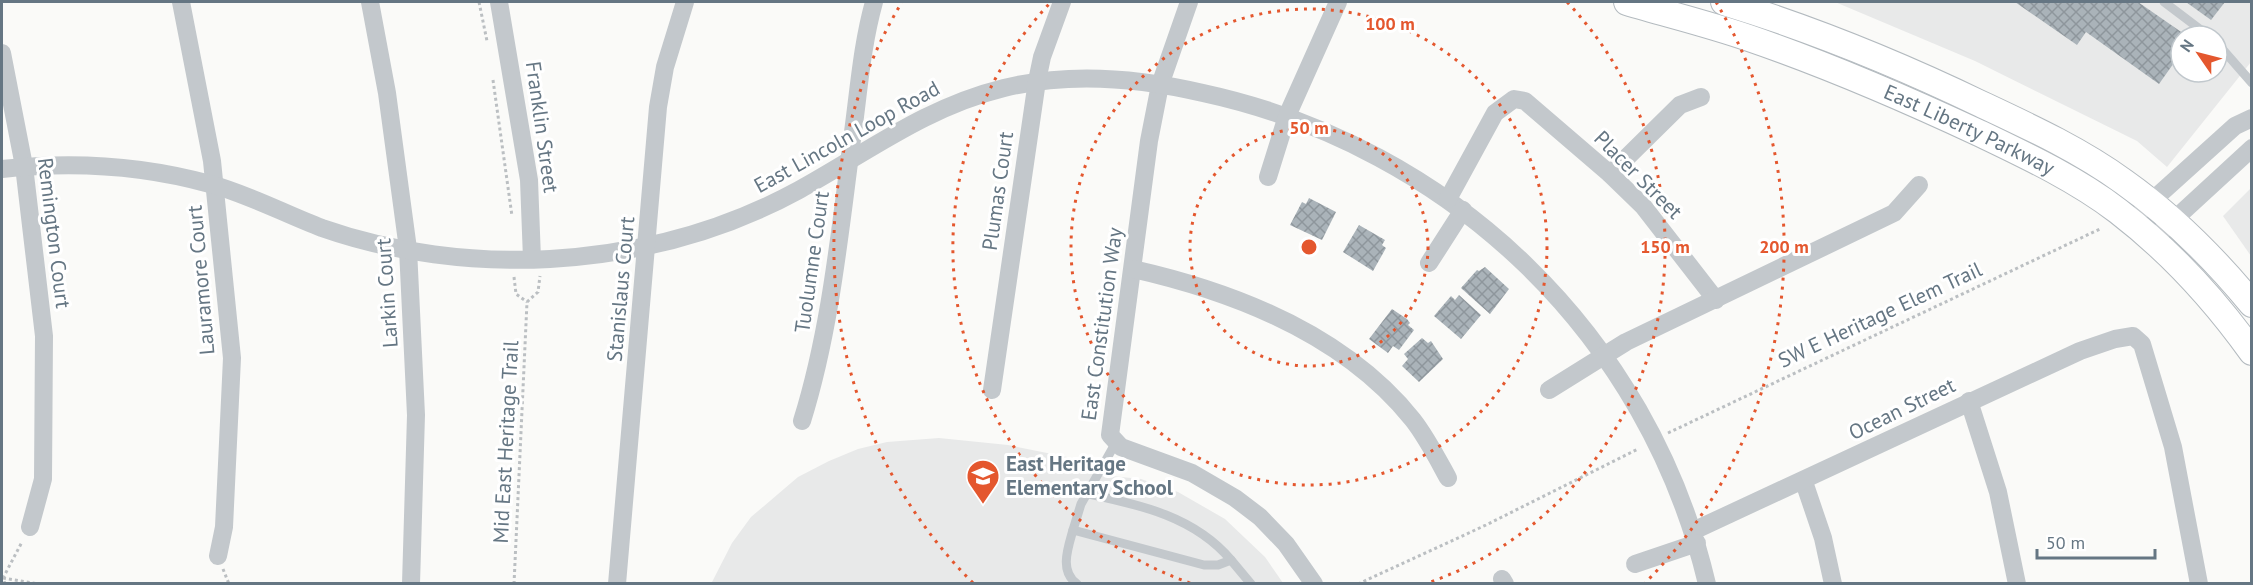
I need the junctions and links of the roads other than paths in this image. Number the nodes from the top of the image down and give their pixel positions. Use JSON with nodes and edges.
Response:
{"nodes":[{"id":1,"x":181,"y":2,"type":"edge"},
{"id":2,"x":370,"y":2,"type":"edge"},
{"id":3,"x":499,"y":2,"type":"edge"},
{"id":4,"x":685,"y":2,"type":"edge"},
{"id":5,"x":874,"y":2,"type":"edge"},
{"id":6,"x":1062,"y":2,"type":"edge"},
{"id":7,"x":1189,"y":2,"type":"edge"},
{"id":8,"x":1338,"y":2,"type":"edge"},
{"id":9,"x":1627,"y":2,"type":"edge"},
{"id":10,"x":1724,"y":2,"type":"edge"},
{"id":11,"x":2164,"y":2,"type":"edge"},
{"id":12,"x":2193,"y":24,"type":"edge"},
{"id":13,"x":2,"y":53,"type":"edge"},
{"id":14,"x":2229,"y":57,"type":"edge"},
{"id":15,"x":1037,"y":81,"type":"junction"},
{"id":16,"x":2252,"y":83,"type":"edge"},
{"id":17,"x":1160,"y":85,"type":"junction"},
{"id":18,"x":1701,"y":97,"type":"dead end"},
{"id":19,"x":1287,"y":116,"type":"junction"},
{"id":20,"x":2252,"y":118,"type":"edge"},
{"id":21,"x":2252,"y":148,"type":"edge"},
{"id":22,"x":849,"y":160,"type":"junction"},
{"id":23,"x":24,"y":166,"type":"junction"},
{"id":24,"x":2,"y":169,"type":"edge"},
{"id":25,"x":1610,"y":174,"type":"junction"},
{"id":26,"x":1268,"y":177,"type":"dead end"},
{"id":27,"x":215,"y":185,"type":"junction"},
{"id":28,"x":1919,"y":185,"type":"dead end"},
{"id":29,"x":2151,"y":202,"type":"junction"},
{"id":30,"x":1456,"y":204,"type":"junction"},
{"id":31,"x":2129,"y":221,"type":"junction"},
{"id":32,"x":2173,"y":221,"type":"junction"},
{"id":33,"x":2152,"y":240,"type":"junction"},
{"id":34,"x":648,"y":247,"type":"junction"},
{"id":35,"x":408,"y":249,"type":"junction"},
{"id":36,"x":1429,"y":262,"type":"dead end"},
{"id":37,"x":532,"y":267,"type":"junction"},
{"id":38,"x":1133,"y":269,"type":"junction"},
{"id":39,"x":1716,"y":300,"type":"junction"},
{"id":40,"x":2252,"y":304,"type":"edge"},
{"id":41,"x":2252,"y":352,"type":"edge"},
{"id":42,"x":1603,"y":355,"type":"junction"},
{"id":43,"x":992,"y":390,"type":"dead end"},
{"id":44,"x":1550,"y":390,"type":"dead end"},
{"id":45,"x":1969,"y":401,"type":"junction"},
{"id":46,"x":802,"y":421,"type":"dead end"},
{"id":47,"x":1115,"y":444,"type":"junction"},
{"id":48,"x":1448,"y":478,"type":"dead end"},
{"id":49,"x":1804,"y":482,"type":"junction"},
{"id":50,"x":1089,"y":494,"type":"junction"},
{"id":51,"x":30,"y":527,"type":"road end"},
{"id":52,"x":1073,"y":530,"type":"junction"},
{"id":53,"x":1695,"y":537,"type":"junction"},
{"id":54,"x":218,"y":556,"type":"dead end"},
{"id":55,"x":1231,"y":560,"type":"junction"},
{"id":56,"x":1635,"y":564,"type":"dead end"},
{"id":57,"x":411,"y":584,"type":"edge"},
{"id":58,"x":617,"y":584,"type":"edge"},
{"id":59,"x":1077,"y":584,"type":"edge"},
{"id":60,"x":1251,"y":584,"type":"edge"},
{"id":61,"x":1314,"y":584,"type":"edge"},
{"id":62,"x":1707,"y":584,"type":"edge"},
{"id":63,"x":1833,"y":584,"type":"edge"},
{"id":64,"x":2017,"y":584,"type":"edge"},
{"id":65,"x":2199,"y":584,"type":"edge"}],
"edges":[{"from":1,"to":27,"type":"street","name":"Lauramore Court"},
{"from":2,"to":35,"type":"street","name":"Larkin Court"},
{"from":3,"to":37,"type":"street","name":"Franklin Street"},
{"from":4,"to":34,"type":"street","name":"Stanislaus Court"},
{"from":5,"to":22,"type":"street","name":"Tuolumne Court"},
{"from":6,"to":15,"type":"street","name":"Plumas Court"},
{"from":7,"to":17,"type":"street","name":"East Constitution Way"},
{"from":8,"to":19,"type":"street"},
{"from":9,"to":31,"type":"street","name":"East Liberty Parkway"},
{"from":10,"to":29,"type":"street","name":"East Liberty Parkway"},
{"from":11,"to":12,"type":"lane"},
{"from":13,"to":23,"type":"street","name":"Remington Court"},
{"from":14,"to":16,"type":"lane"},
{"from":15,"to":17,"type":"street","name":"East Lincoln Loop Road"},
{"from":15,"to":22,"type":"street","name":"East Lincoln Loop Road"},
{"from":15,"to":43,"type":"street","name":"Plumas Court"},
{"from":17,"to":19,"type":"street","name":"East Lincoln Loop Road"},
{"from":17,"to":38,"type":"street","name":"East Constitution Way"},
{"from":18,"to":25,"type":"street"},
{"from":19,"to":26,"type":"street"},
{"from":19,"to":30,"type":"street","name":"East Lincoln Loop Road"},
{"from":20,"to":29,"type":"street"},
{"from":21,"to":32,"type":"street"},
{"from":22,"to":34,"type":"street","name":"East Lincoln Loop Road"},
{"from":22,"to":46,"type":"street","name":"Tuolumne Court"},
{"from":23,"to":24,"type":"street","name":"East Lincoln Loop Road"},
{"from":23,"to":27,"type":"street","name":"East Lincoln Loop Road"},
{"from":23,"to":51,"type":"street","name":"Remington Court"},
{"from":25,"to":30,"type":"street","name":"Placer Street"},
{"from":25,"to":39,"type":"street","name":"Placer Street"},
{"from":27,"to":35,"type":"street","name":"East Lincoln Loop Road"},
{"from":27,"to":54,"type":"street","name":"Lauramore Court"},
{"from":28,"to":39,"type":"street"},
{"from":29,"to":31,"type":"street"},
{"from":29,"to":32,"type":"street","name":"East Liberty Parkway"},
{"from":30,"to":36,"type":"street"},
{"from":30,"to":42,"type":"street","name":"East Lincoln Loop Road"},
{"from":31,"to":33,"type":"street","name":"East Liberty Parkway"},
{"from":32,"to":33,"type":"street"},
{"from":32,"to":40,"type":"street","name":"East Liberty Parkway"},
{"from":33,"to":41,"type":"street","name":"East Liberty Parkway"},
{"from":34,"to":37,"type":"street","name":"East Lincoln Loop Road"},
{"from":34,"to":58,"type":"street","name":"Stanislaus Court"},
{"from":35,"to":37,"type":"street","name":"East Lincoln Loop Road"},
{"from":35,"to":57,"type":"street","name":"Larkin Court"},
{"from":38,"to":47,"type":"street","name":"East Constitution Way"},
{"from":38,"to":48,"type":"street"},
{"from":39,"to":42,"type":"street"},
{"from":42,"to":44,"type":"street"},
{"from":42,"to":53,"type":"street","name":"East Lincoln Loop Road"},
{"from":45,"to":49,"type":"street","name":"Ocean Street"},
{"from":45,"to":64,"type":"street"},
{"from":45,"to":65,"type":"street","name":"Ocean Street"},
{"from":47,"to":50,"type":"lane"},
{"from":47,"to":61,"type":"street","name":"East Constitution Way"},
{"from":49,"to":53,"type":"street","name":"Ocean Street"},
{"from":49,"to":63,"type":"street"},
{"from":50,"to":52,"type":"lane"},
{"from":50,"to":55,"type":"lane"},
{"from":52,"to":55,"type":"lane"},
{"from":52,"to":59,"type":"lane"},
{"from":53,"to":56,"type":"street","name":"Ocean Street"},
{"from":53,"to":62,"type":"street","name":"East Lincoln Loop Road"},
{"from":55,"to":60,"type":"lane"}]}
